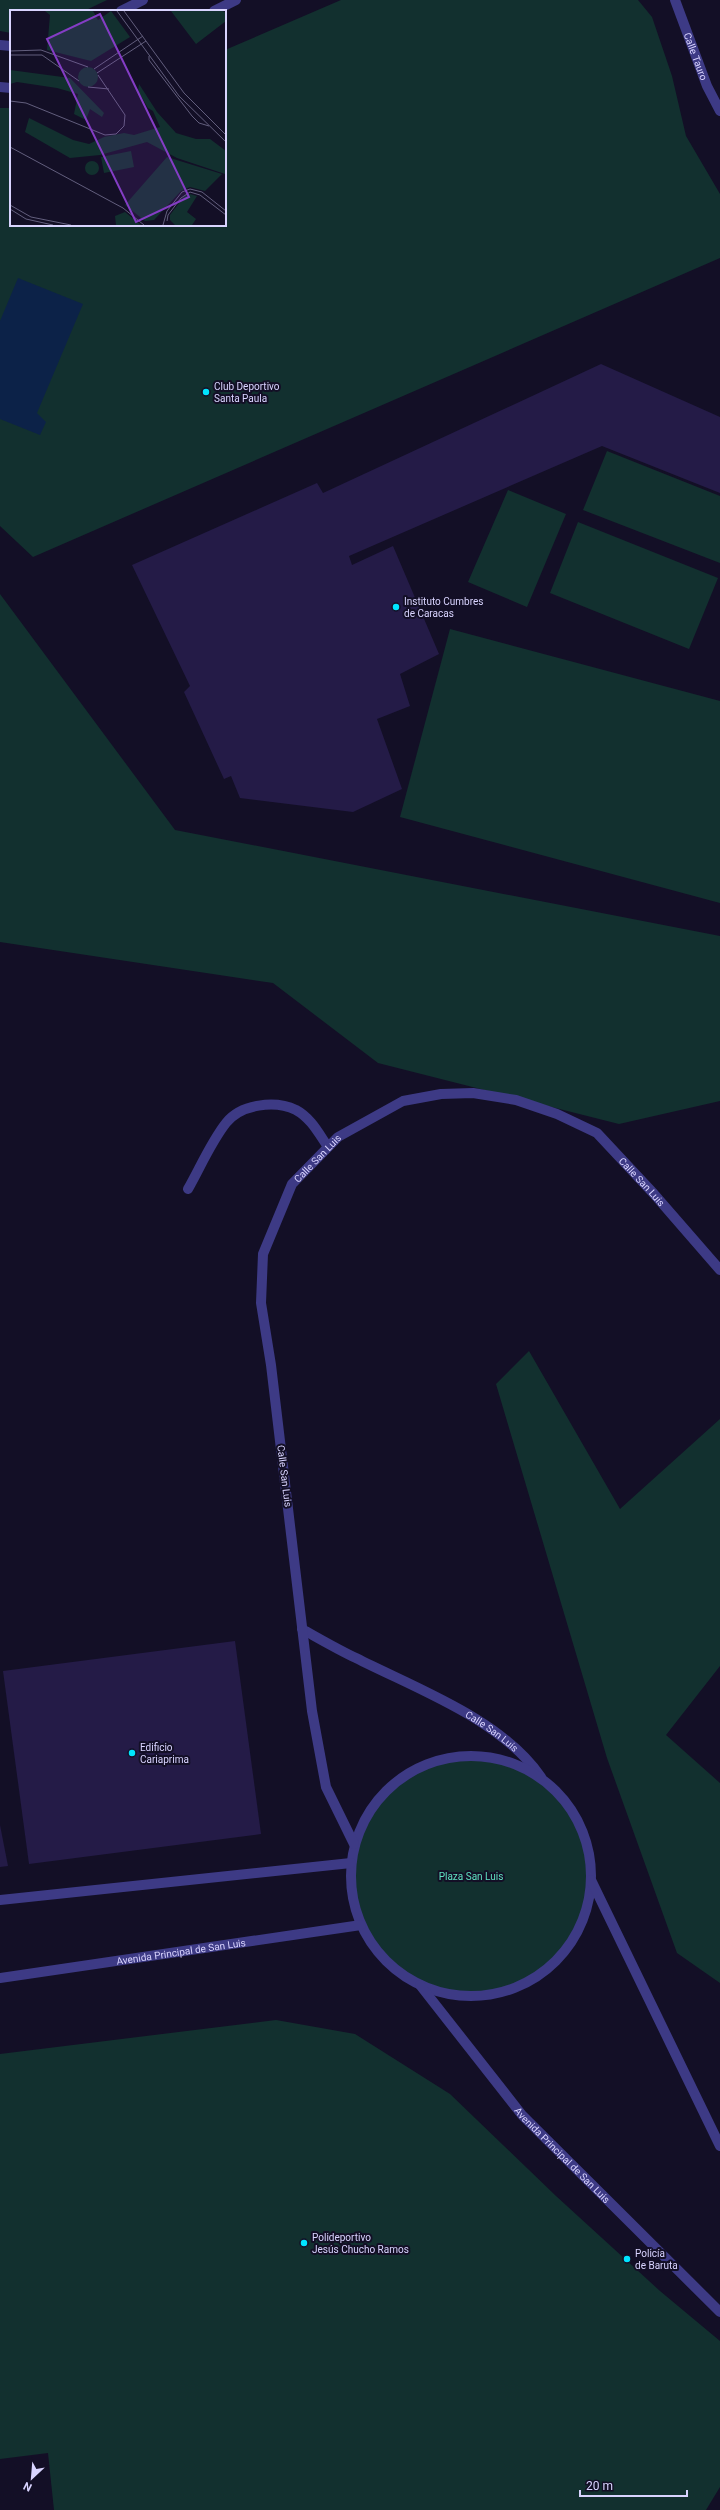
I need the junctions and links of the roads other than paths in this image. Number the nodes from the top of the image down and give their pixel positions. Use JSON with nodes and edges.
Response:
{"nodes":[{"id":1,"x":143,"y":0,"type":"edge"},
{"id":2,"x":236,"y":0,"type":"edge"},
{"id":3,"x":675,"y":0,"type":"edge"},
{"id":4,"x":123,"y":10,"type":"edge"},
{"id":5,"x":216,"y":10,"type":"edge"},
{"id":6,"x":0,"y":45,"type":"edge"},
{"id":7,"x":10,"y":46,"type":"edge"},
{"id":8,"x":0,"y":87,"type":"edge"},
{"id":9,"x":10,"y":88,"type":"edge"},
{"id":10,"x":720,"y":111,"type":"edge"},
{"id":11,"x":328,"y":1147,"type":"junction"},
{"id":12,"x":188,"y":1189,"type":"dead end"},
{"id":13,"x":720,"y":1270,"type":"edge"},
{"id":14,"x":302,"y":1629,"type":"junction"},
{"id":15,"x":543,"y":1780,"type":"junction"},
{"id":16,"x":354,"y":1844,"type":"junction"},
{"id":17,"x":351,"y":1863,"type":"junction"},
{"id":18,"x":592,"y":1880,"type":"junction"},
{"id":19,"x":0,"y":1900,"type":"edge"},
{"id":20,"x":361,"y":1925,"type":"junction"},
{"id":21,"x":0,"y":1978,"type":"edge"},
{"id":22,"x":420,"y":1985,"type":"junction"},
{"id":23,"x":720,"y":2146,"type":"edge"},
{"id":24,"x":720,"y":2312,"type":"edge"}],
"edges":[{"from":1,"to":4,"type":"street"},
{"from":2,"to":5,"type":"street"},
{"from":3,"to":10,"type":"street","name":"Calle Tauro"},
{"from":6,"to":7,"type":"street"},
{"from":8,"to":9,"type":"street"},
{"from":11,"to":12,"type":"street"},
{"from":11,"to":13,"type":"street","name":"Calle San Luis"},
{"from":11,"to":14,"type":"street","name":"Calle San Luis"},
{"from":14,"to":15,"type":"street","name":"Calle San Luis"},
{"from":14,"to":16,"type":"street","name":"Calle San Luis"},
{"from":15,"to":16,"type":"street"},
{"from":15,"to":18,"type":"street"},
{"from":16,"to":17,"type":"street"},
{"from":17,"to":19,"type":"street"},
{"from":17,"to":20,"type":"street"},
{"from":18,"to":22,"type":"street"},
{"from":18,"to":23,"type":"street"},
{"from":20,"to":21,"type":"street","name":"Avenida Principal de San Luis"},
{"from":20,"to":22,"type":"street"},
{"from":22,"to":24,"type":"street","name":"Avenida Principal de San Luis"}]}
